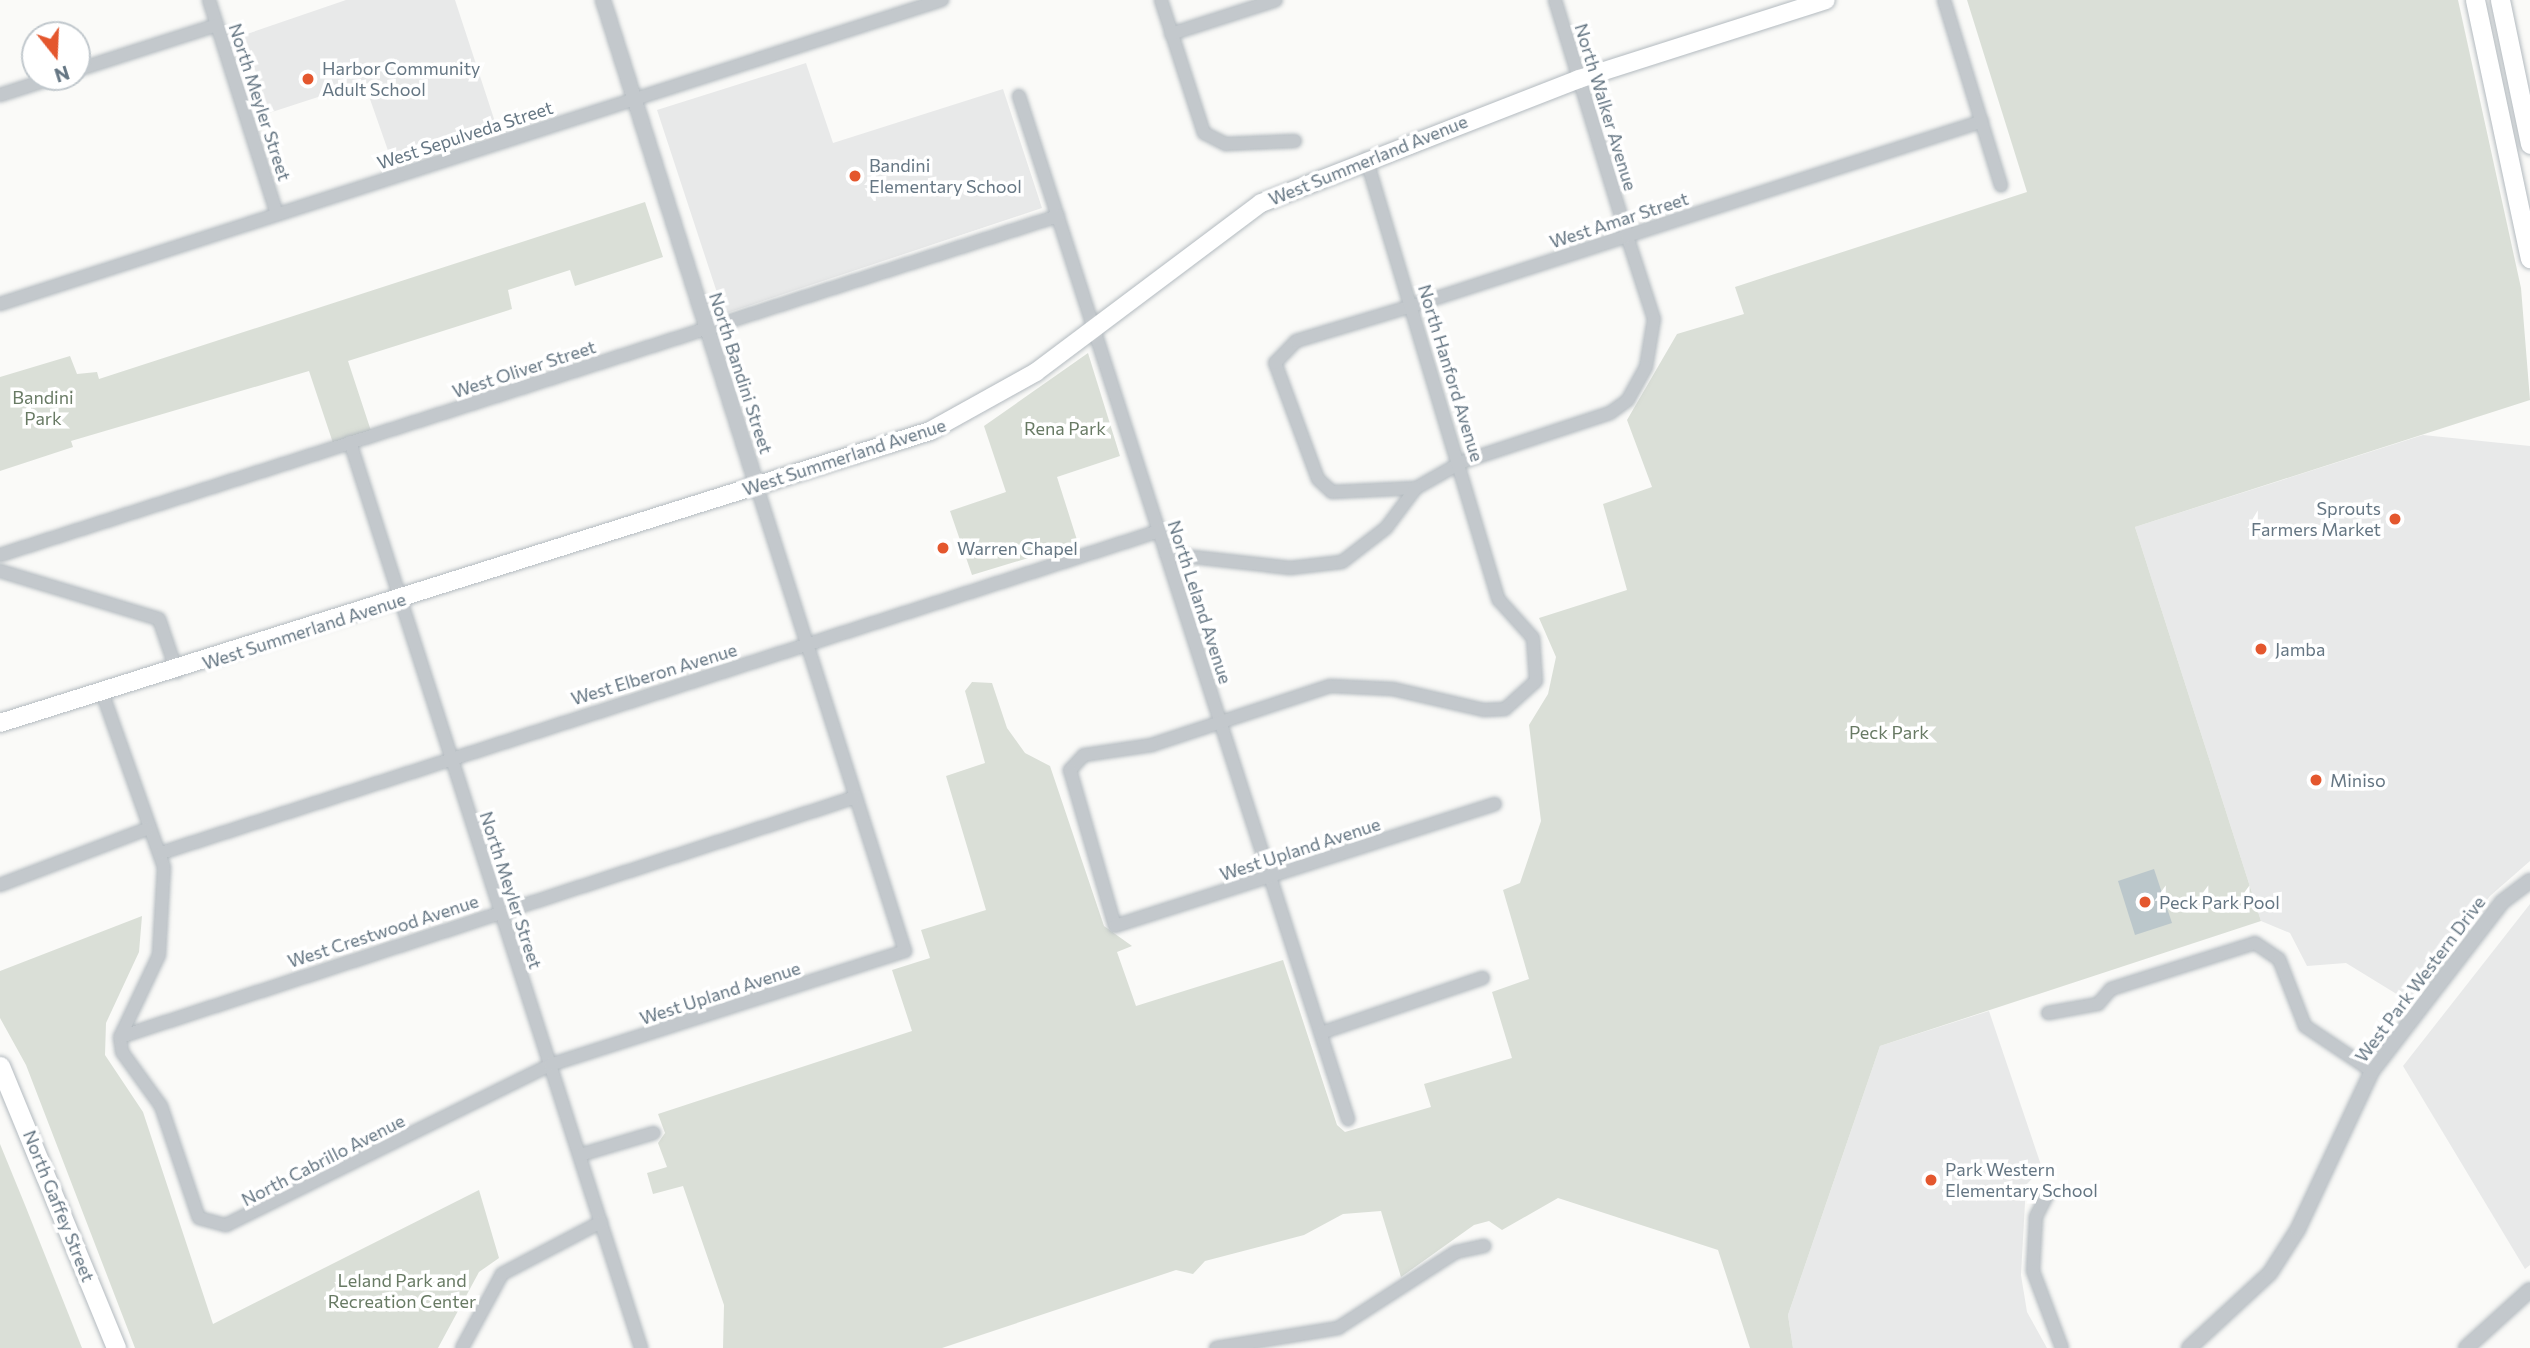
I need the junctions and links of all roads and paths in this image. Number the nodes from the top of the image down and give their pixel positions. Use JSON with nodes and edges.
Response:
{"nodes":[{"id":1,"x":209,"y":0,"type":"edge"},
{"id":2,"x":603,"y":0,"type":"edge"},
{"id":3,"x":942,"y":0,"type":"edge"},
{"id":4,"x":1161,"y":0,"type":"edge"},
{"id":5,"x":1276,"y":0,"type":"edge"},
{"id":6,"x":1555,"y":0,"type":"edge"},
{"id":7,"x":1826,"y":0,"type":"edge"},
{"id":8,"x":1944,"y":0,"type":"edge"},
{"id":9,"x":2475,"y":0,"type":"edge"},
{"id":10,"x":2500,"y":0,"type":"edge"},
{"id":11,"x":217,"y":25,"type":"junction"},
{"id":12,"x":1171,"y":34,"type":"junction"},
{"id":13,"x":91,"y":66,"type":"edge"},
{"id":14,"x":1579,"y":79,"type":"junction"},
{"id":15,"x":21,"y":88,"type":"edge"},
{"id":16,"x":0,"y":95,"type":"edge"},
{"id":17,"x":1019,"y":96,"type":"dead end"},
{"id":18,"x":632,"y":99,"type":"junction"},
{"id":19,"x":1982,"y":121,"type":"junction"},
{"id":20,"x":1295,"y":141,"type":"dead end"},
{"id":21,"x":2530,"y":144,"type":"edge"},
{"id":22,"x":1366,"y":158,"type":"junction"},
{"id":23,"x":2001,"y":185,"type":"dead end"},
{"id":24,"x":277,"y":214,"type":"junction"},
{"id":25,"x":1058,"y":216,"type":"junction"},
{"id":26,"x":1627,"y":236,"type":"junction"},
{"id":27,"x":2530,"y":258,"type":"edge"},
{"id":28,"x":0,"y":304,"type":"edge"},
{"id":29,"x":1412,"y":306,"type":"junction"},
{"id":30,"x":1093,"y":324,"type":"junction"},
{"id":31,"x":706,"y":329,"type":"junction"},
{"id":32,"x":350,"y":442,"type":"junction"},
{"id":33,"x":1462,"y":463,"type":"junction"},
{"id":34,"x":757,"y":485,"type":"junction"},
{"id":35,"x":1416,"y":488,"type":"junction"},
{"id":36,"x":1159,"y":531,"type":"junction"},
{"id":37,"x":1166,"y":554,"type":"junction"},
{"id":38,"x":0,"y":555,"type":"edge"},
{"id":39,"x":0,"y":570,"type":"edge"},
{"id":40,"x":400,"y":599,"type":"junction"},
{"id":41,"x":808,"y":644,"type":"junction"},
{"id":42,"x":177,"y":672,"type":"junction"},
{"id":43,"x":103,"y":695,"type":"junction"},
{"id":44,"x":0,"y":723,"type":"edge"},
{"id":45,"x":1222,"y":725,"type":"junction"},
{"id":46,"x":450,"y":757,"type":"junction"},
{"id":47,"x":856,"y":797,"type":"junction"},
{"id":48,"x":1495,"y":804,"type":"dead end"},
{"id":49,"x":147,"y":830,"type":"junction"},
{"id":50,"x":161,"y":853,"type":"junction"},
{"id":51,"x":1270,"y":877,"type":"junction"},
{"id":52,"x":2530,"y":881,"type":"edge"},
{"id":53,"x":0,"y":885,"type":"edge"},
{"id":54,"x":499,"y":911,"type":"junction"},
{"id":55,"x":900,"y":954,"type":"joint"},
{"id":56,"x":1483,"y":978,"type":"dead end"},
{"id":57,"x":2048,"y":1013,"type":"dead end"},
{"id":58,"x":1321,"y":1033,"type":"junction"},
{"id":59,"x":120,"y":1037,"type":"junction"},
{"id":60,"x":550,"y":1065,"type":"junction"},
{"id":61,"x":0,"y":1066,"type":"edge"},
{"id":62,"x":2372,"y":1071,"type":"junction"},
{"id":63,"x":1348,"y":1119,"type":"dead end"},
{"id":64,"x":654,"y":1133,"type":"dead end"},
{"id":65,"x":580,"y":1155,"type":"junction"},
{"id":66,"x":2048,"y":1193,"type":"dead end"},
{"id":67,"x":601,"y":1222,"type":"junction"},
{"id":68,"x":1485,"y":1246,"type":"dead end"},
{"id":69,"x":2530,"y":1290,"type":"edge"},
{"id":70,"x":116,"y":1348,"type":"edge"},
{"id":71,"x":462,"y":1348,"type":"edge"},
{"id":72,"x":641,"y":1348,"type":"edge"},
{"id":73,"x":1216,"y":1348,"type":"edge"},
{"id":74,"x":2062,"y":1348,"type":"edge"},
{"id":75,"x":2189,"y":1348,"type":"edge"},
{"id":76,"x":2466,"y":1348,"type":"edge"}],
"edges":[{"from":1,"to":11,"type":"street","name":"North Meyler Street"},
{"from":2,"to":18,"type":"street","name":"North Bandini Street"},
{"from":3,"to":18,"type":"street","name":"West Sepulveda Street"},
{"from":4,"to":12,"type":"street"},
{"from":5,"to":12,"type":"street"},
{"from":6,"to":14,"type":"street","name":"North Walker Avenue"},
{"from":7,"to":14,"type":"main road","name":"West Summerland Avenue"},
{"from":8,"to":19,"type":"street"},
{"from":9,"to":27,"type":"main road"},
{"from":10,"to":21,"type":"main road"},
{"from":11,"to":13,"type":"street"},
{"from":11,"to":24,"type":"street","name":"North Meyler Street"},
{"from":12,"to":20,"type":"street"},
{"from":14,"to":22,"type":"main road","name":"West Summerland Avenue"},
{"from":14,"to":26,"type":"street","name":"North Walker Avenue"},
{"from":15,"to":16,"type":"street"},
{"from":17,"to":25,"type":"street","name":"North Leland Avenue"},
{"from":18,"to":24,"type":"street","name":"West Sepulveda Street"},
{"from":18,"to":31,"type":"street","name":"North Bandini Street"},
{"from":19,"to":23,"type":"street"},
{"from":19,"to":26,"type":"street","name":"West Amar Street"},
{"from":22,"to":29,"type":"street","name":"North Hanford Avenue"},
{"from":22,"to":30,"type":"main road","name":"West Summerland Avenue"},
{"from":24,"to":28,"type":"street","name":"West Sepulveda Street"},
{"from":25,"to":30,"type":"street","name":"North Leland Avenue"},
{"from":25,"to":31,"type":"street","name":"West Oliver Street"},
{"from":26,"to":29,"type":"street","name":"West Amar Street"},
{"from":26,"to":33,"type":"street","name":"North Walker Avenue"},
{"from":29,"to":33,"type":"street","name":"North Hanford Avenue"},
{"from":29,"to":35,"type":"street","name":"West Amar Street"},
{"from":30,"to":34,"type":"main road","name":"West Summerland Avenue"},
{"from":30,"to":36,"type":"street","name":"North Leland Avenue"},
{"from":31,"to":32,"type":"street","name":"West Oliver Street"},
{"from":31,"to":34,"type":"street","name":"North Bandini Street"},
{"from":32,"to":38,"type":"street","name":"West Oliver Street"},
{"from":32,"to":40,"type":"street","name":"North Meyler Street"},
{"from":33,"to":35,"type":"street"},
{"from":33,"to":45,"type":"street","name":"North Hanford Avenue"},
{"from":34,"to":40,"type":"main road","name":"West Summerland Avenue"},
{"from":34,"to":41,"type":"street","name":"North Bandini Street"},
{"from":35,"to":37,"type":"street"},
{"from":36,"to":37,"type":"street","name":"North Leland Avenue"},
{"from":36,"to":41,"type":"street","name":"West Elberon Avenue"},
{"from":37,"to":45,"type":"street","name":"North Leland Avenue"},
{"from":39,"to":42,"type":"street"},
{"from":40,"to":42,"type":"main road","name":"West Summerland Avenue"},
{"from":40,"to":46,"type":"street","name":"North Meyler Street"},
{"from":41,"to":46,"type":"street","name":"West Elberon Avenue"},
{"from":41,"to":47,"type":"street","name":"North Bandini Street"},
{"from":42,"to":43,"type":"main road","name":"West Summerland Avenue"},
{"from":43,"to":44,"type":"main road","name":"West Summerland Avenue"},
{"from":43,"to":49,"type":"street"},
{"from":45,"to":51,"type":"street","name":"North Leland Avenue"},
{"from":45,"to":51,"type":"street","name":"West Upland Avenue"},
{"from":46,"to":50,"type":"street","name":"West Elberon Avenue"},
{"from":46,"to":54,"type":"street","name":"North Meyler Street"},
{"from":47,"to":54,"type":"street","name":"West Crestwood Avenue"},
{"from":47,"to":55,"type":"street","name":"North Bandini Street"},
{"from":48,"to":51,"type":"street","name":"West Upland Avenue"},
{"from":49,"to":50,"type":"street"},
{"from":49,"to":53,"type":"street"},
{"from":50,"to":59,"type":"street"},
{"from":51,"to":58,"type":"street","name":"North Leland Avenue"},
{"from":52,"to":62,"type":"street","name":"West Park Western Drive"},
{"from":54,"to":59,"type":"street","name":"West Crestwood Avenue"},
{"from":54,"to":60,"type":"street","name":"North Meyler Street"},
{"from":55,"to":60,"type":"street","name":"West Upland Avenue"},
{"from":56,"to":58,"type":"street"},
{"from":57,"to":62,"type":"street"},
{"from":58,"to":63,"type":"street","name":"North Leland Avenue"},
{"from":59,"to":60,"type":"street","name":"North Cabrillo Avenue"},
{"from":60,"to":65,"type":"street","name":"North Meyler Street"},
{"from":61,"to":70,"type":"main road","name":"North Gaffey Street"},
{"from":62,"to":75,"type":"street","name":"West Park Western Drive"},
{"from":64,"to":65,"type":"street"},
{"from":65,"to":67,"type":"street","name":"North Meyler Street"},
{"from":66,"to":74,"type":"street"},
{"from":67,"to":71,"type":"street"},
{"from":67,"to":72,"type":"street","name":"North Meyler Street"},
{"from":68,"to":73,"type":"street"},
{"from":69,"to":76,"type":"street"}]}
